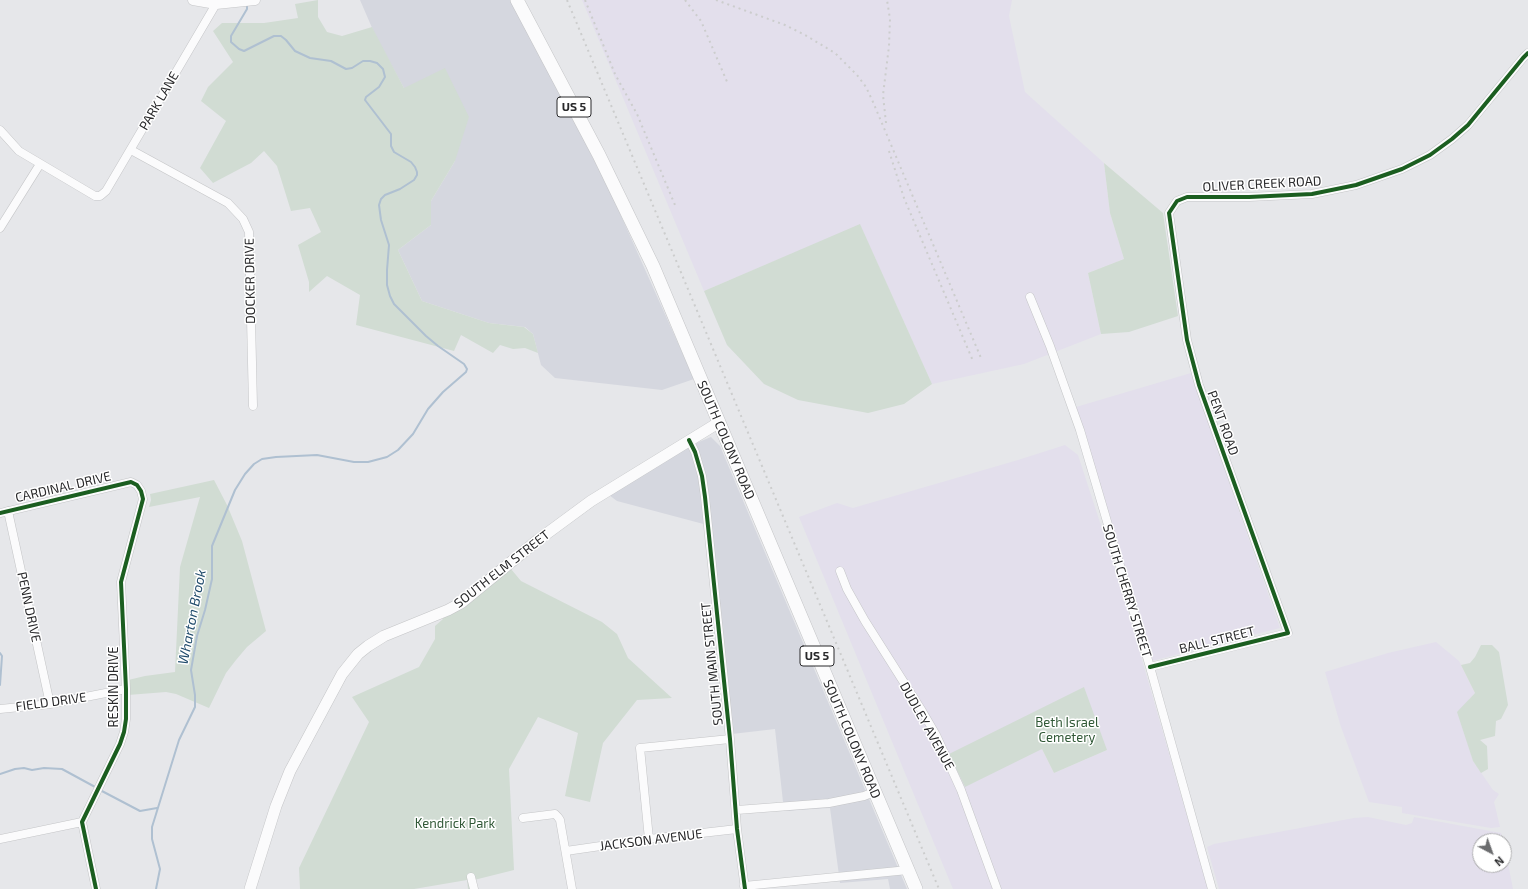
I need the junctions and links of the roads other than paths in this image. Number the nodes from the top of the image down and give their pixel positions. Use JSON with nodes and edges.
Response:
{"nodes":[{"id":1,"x":193,"y":0,"type":"edge"},
{"id":2,"x":250,"y":0,"type":"edge"},
{"id":3,"x":517,"y":0,"type":"edge"},
{"id":4,"x":216,"y":4,"type":"junction"},
{"id":5,"x":1528,"y":53,"type":"edge"},
{"id":6,"x":0,"y":130,"type":"edge"},
{"id":7,"x":131,"y":150,"type":"junction"},
{"id":8,"x":40,"y":164,"type":"junction"},
{"id":9,"x":1169,"y":213,"type":"joint"},
{"id":10,"x":0,"y":228,"type":"edge"},
{"id":11,"x":1030,"y":297,"type":"dead end"},
{"id":12,"x":252,"y":406,"type":"dead end"},
{"id":13,"x":718,"y":423,"type":"junction"},
{"id":14,"x":689,"y":440,"type":"junction"},
{"id":15,"x":131,"y":482,"type":"joint"},
{"id":16,"x":4,"y":512,"type":"edge"},
{"id":17,"x":840,"y":571,"type":"dead end"},
{"id":18,"x":1288,"y":633,"type":"joint"},
{"id":19,"x":1150,"y":667,"type":"junction"},
{"id":20,"x":126,"y":689,"type":"junction"},
{"id":21,"x":50,"y":704,"type":"junction"},
{"id":22,"x":0,"y":709,"type":"edge"},
{"id":23,"x":730,"y":739,"type":"junction"},
{"id":24,"x":874,"y":792,"type":"junction"},
{"id":25,"x":737,"y":810,"type":"junction"},
{"id":26,"x":523,"y":818,"type":"dead end"},
{"id":27,"x":82,"y":822,"type":"junction"},
{"id":28,"x":737,"y":829,"type":"junction"},
{"id":29,"x":0,"y":839,"type":"edge"},
{"id":30,"x":649,"y":839,"type":"junction"},
{"id":31,"x":566,"y":851,"type":"junction"},
{"id":32,"x":908,"y":870,"type":"junction"},
{"id":33,"x":471,"y":877,"type":"dead end"},
{"id":34,"x":745,"y":887,"type":"edge"},
{"id":35,"x":96,"y":889,"type":"edge"},
{"id":36,"x":250,"y":889,"type":"edge"},
{"id":37,"x":474,"y":889,"type":"edge"},
{"id":38,"x":572,"y":889,"type":"edge"},
{"id":39,"x":916,"y":889,"type":"edge"},
{"id":40,"x":997,"y":889,"type":"edge"},
{"id":41,"x":1212,"y":889,"type":"edge"}],
"edges":[{"from":1,"to":4,"type":"street"},
{"from":2,"to":4,"type":"street"},
{"from":3,"to":13,"type":"main road","name":"SOUTH COLONY ROAD","number":"US 5"},
{"from":4,"to":7,"type":"street","name":"PARK LANE"},
{"from":5,"to":9,"type":"street","name":"OLIVER CREEK ROAD"},
{"from":6,"to":8,"type":"street"},
{"from":7,"to":8,"type":"street","name":"PARK LANE"},
{"from":7,"to":12,"type":"street","name":"DOCKER DRIVE"},
{"from":8,"to":10,"type":"street"},
{"from":9,"to":18,"type":"street","name":"PENT ROAD"},
{"from":11,"to":19,"type":"street","name":"SOUTH CHERRY STREET"},
{"from":13,"to":14,"type":"main road","name":"SOUTH ELM STREET"},
{"from":13,"to":24,"type":"main road","name":"SOUTH COLONY ROAD","number":"US 5"},
{"from":14,"to":23,"type":"street","name":"SOUTH MAIN STREET"},
{"from":14,"to":36,"type":"main road","name":"SOUTH ELM STREET"},
{"from":15,"to":16,"type":"street","name":"CARDINAL DRIVE"},
{"from":15,"to":20,"type":"street","name":"RESKIN DRIVE"},
{"from":16,"to":21,"type":"street","name":"PENN DRIVE"},
{"from":17,"to":40,"type":"street","name":"DUDLEY AVENUE"},
{"from":18,"to":19,"type":"street","name":"BALL STREET"},
{"from":19,"to":41,"type":"street","name":"SOUTH CHERRY STREET"},
{"from":20,"to":21,"type":"street","name":"FIELD DRIVE"},
{"from":20,"to":27,"type":"street","name":"RESKIN DRIVE"},
{"from":21,"to":22,"type":"street","name":"FIELD DRIVE"},
{"from":23,"to":25,"type":"street","name":"SOUTH MAIN STREET"},
{"from":23,"to":30,"type":"street"},
{"from":24,"to":25,"type":"street"},
{"from":24,"to":32,"type":"main road","name":"SOUTH COLONY ROAD","number":"US 5"},
{"from":25,"to":28,"type":"street","name":"SOUTH MAIN STREET"},
{"from":26,"to":31,"type":"street"},
{"from":27,"to":29,"type":"street"},
{"from":27,"to":35,"type":"street"},
{"from":28,"to":30,"type":"street","name":"JACKSON AVENUE"},
{"from":28,"to":34,"type":"street","name":"SOUTH MAIN STREET"},
{"from":30,"to":31,"type":"street","name":"JACKSON AVENUE"},
{"from":31,"to":38,"type":"street"},
{"from":32,"to":34,"type":"street"},
{"from":32,"to":39,"type":"main road","name":"SOUTH COLONY ROAD","number":"US 5"},
{"from":33,"to":37,"type":"street"}]}
